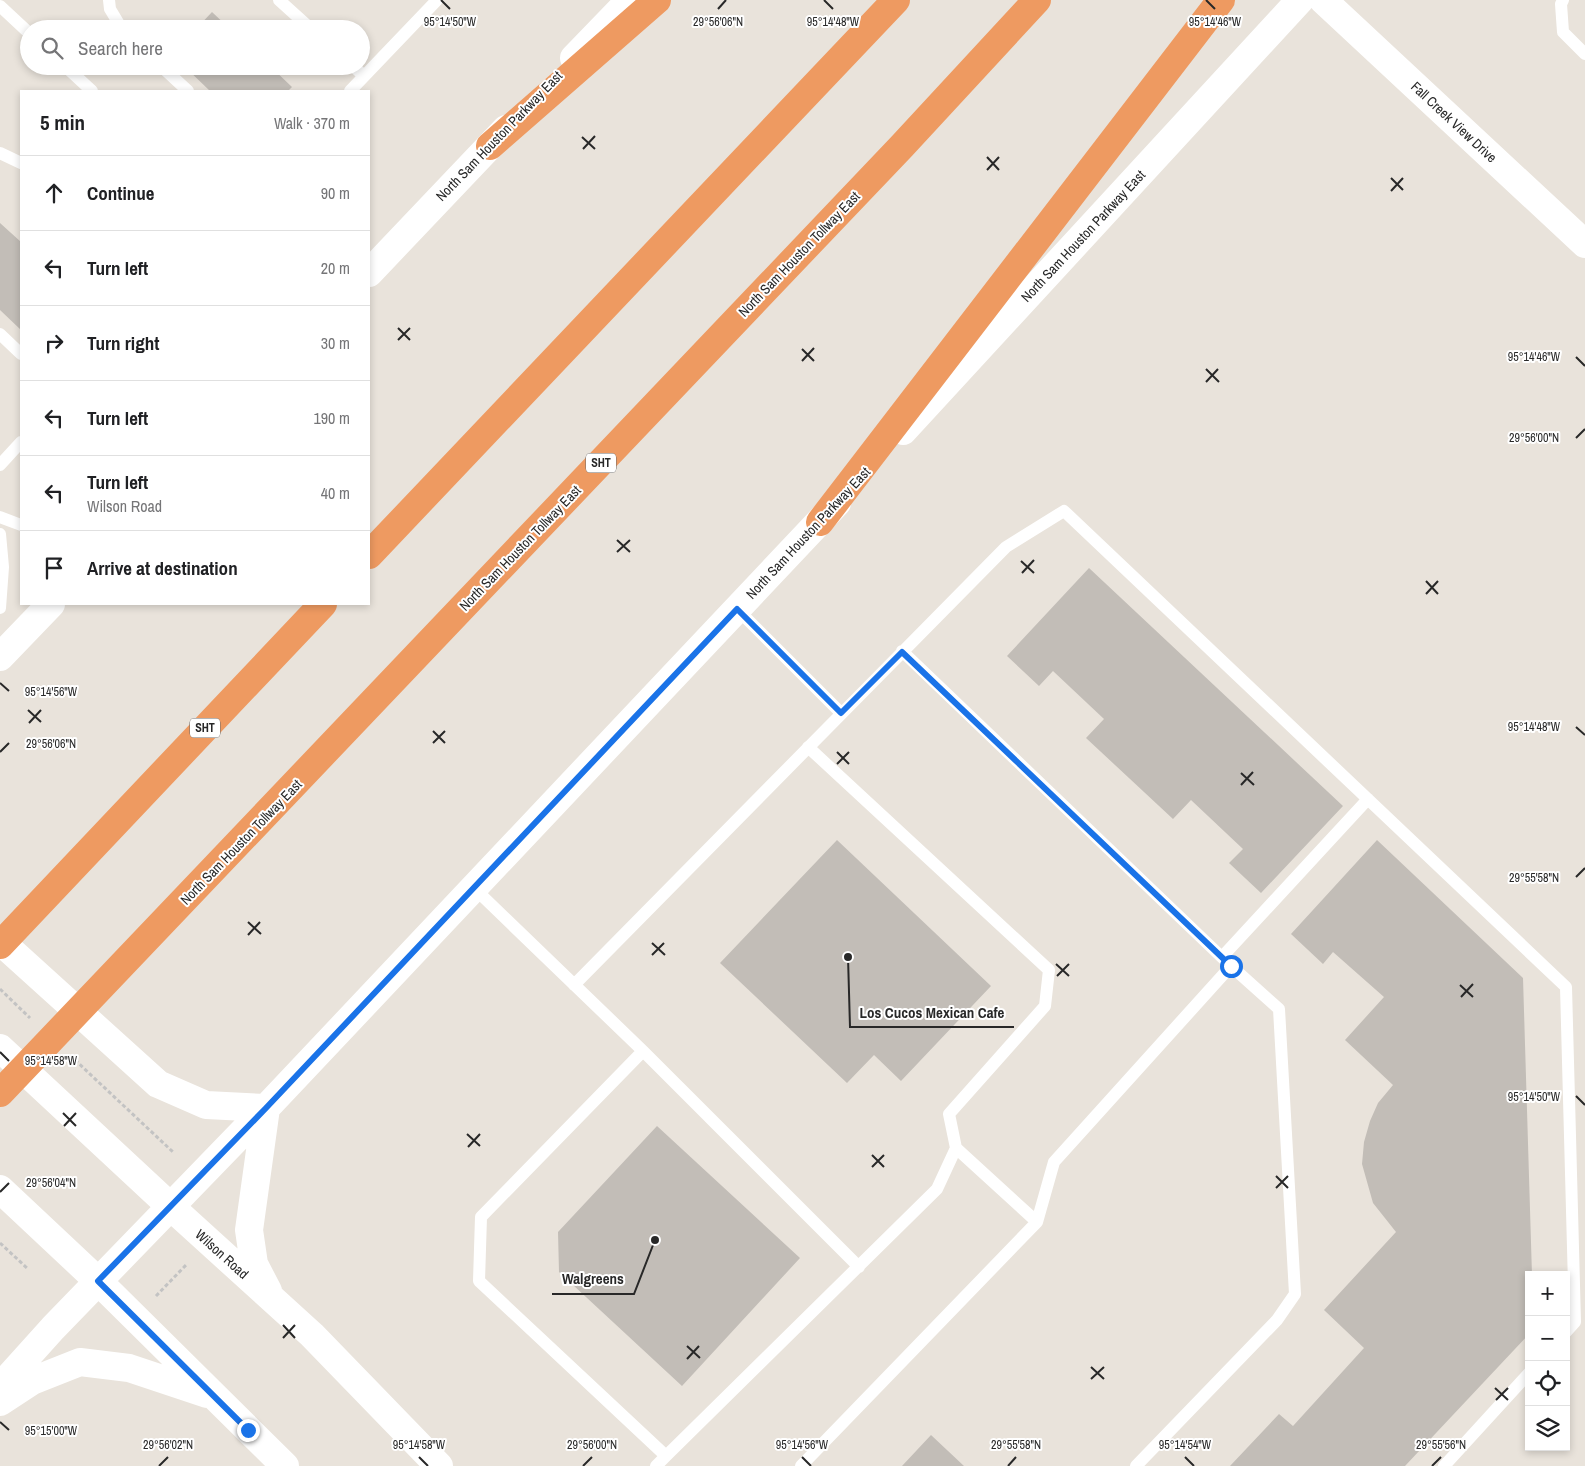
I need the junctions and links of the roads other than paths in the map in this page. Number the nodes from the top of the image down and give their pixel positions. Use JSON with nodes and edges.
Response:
{"nodes":[{"id":1,"x":109,"y":0,"type":"edge"},
{"id":2,"x":279,"y":0,"type":"edge"},
{"id":3,"x":630,"y":0,"type":"edge"},
{"id":4,"x":657,"y":0,"type":"edge"},
{"id":5,"x":896,"y":0,"type":"edge"},
{"id":6,"x":1037,"y":0,"type":"edge"},
{"id":7,"x":1221,"y":0,"type":"edge"},
{"id":8,"x":1300,"y":0,"type":"edge"},
{"id":9,"x":1323,"y":0,"type":"edge"},
{"id":10,"x":1563,"y":0,"type":"edge"},
{"id":11,"x":435,"y":1,"type":"edge"},
{"id":12,"x":0,"y":6,"type":"edge"},
{"id":13,"x":117,"y":20,"type":"edge"},
{"id":14,"x":301,"y":20,"type":"edge"},
{"id":15,"x":20,"y":25,"type":"edge"},
{"id":16,"x":1585,"y":54,"type":"edge"},
{"id":17,"x":370,"y":70,"type":"edge"},
{"id":18,"x":75,"y":75,"type":"edge"},
{"id":19,"x":171,"y":75,"type":"edge"},
{"id":20,"x":364,"y":76,"type":"edge"},
{"id":21,"x":91,"y":90,"type":"edge"},
{"id":22,"x":187,"y":90,"type":"edge"},
{"id":23,"x":351,"y":90,"type":"edge"},
{"id":24,"x":490,"y":146,"type":"junction"},
{"id":25,"x":0,"y":153,"type":"edge"},
{"id":26,"x":20,"y":163,"type":"edge"},
{"id":27,"x":1585,"y":244,"type":"edge"},
{"id":28,"x":396,"y":245,"type":"junction"},
{"id":29,"x":370,"y":254,"type":"edge"},
{"id":30,"x":370,"y":272,"type":"edge"},
{"id":31,"x":0,"y":334,"type":"edge"},
{"id":32,"x":20,"y":353,"type":"edge"},
{"id":33,"x":20,"y":443,"type":"edge"},
{"id":34,"x":0,"y":465,"type":"edge"},
{"id":35,"x":0,"y":517,"type":"edge"},
{"id":36,"x":820,"y":522,"type":"junction"},
{"id":37,"x":20,"y":525,"type":"edge"},
{"id":38,"x":0,"y":534,"type":"edge"},
{"id":39,"x":370,"y":554,"type":"edge"},
{"id":40,"x":50,"y":605,"type":"edge"},
{"id":41,"x":322,"y":605,"type":"edge"},
{"id":42,"x":0,"y":608,"type":"edge"},
{"id":43,"x":737,"y":609,"type":"junction"},
{"id":44,"x":902,"y":652,"type":"junction"},
{"id":45,"x":0,"y":657,"type":"edge"},
{"id":46,"x":841,"y":713,"type":"junction"},
{"id":47,"x":808,"y":747,"type":"junction"},
{"id":48,"x":1368,"y":799,"type":"junction"},
{"id":49,"x":474,"y":888,"type":"junction"},
{"id":50,"x":0,"y":943,"type":"edge"},
{"id":51,"x":1222,"y":956,"type":"junction"},
{"id":52,"x":1231,"y":966,"type":"junction"},
{"id":53,"x":574,"y":985,"type":"junction"},
{"id":54,"x":0,"y":1048,"type":"edge"},
{"id":55,"x":643,"y":1051,"type":"junction"},
{"id":56,"x":0,"y":1093,"type":"edge"},
{"id":57,"x":266,"y":1108,"type":"junction"},
{"id":58,"x":956,"y":1148,"type":"junction"},
{"id":59,"x":0,"y":1189,"type":"edge"},
{"id":60,"x":171,"y":1207,"type":"junction"},
{"id":61,"x":1037,"y":1222,"type":"junction"},
{"id":62,"x":859,"y":1267,"type":"junction"},
{"id":63,"x":98,"y":1281,"type":"junction"},
{"id":64,"x":272,"y":1299,"type":"junction"},
{"id":65,"x":1570,"y":1328,"type":"edge"},
{"id":66,"x":1525,"y":1377,"type":"edge"},
{"id":67,"x":0,"y":1387,"type":"edge"},
{"id":68,"x":215,"y":1396,"type":"junction"},
{"id":69,"x":0,"y":1402,"type":"edge"},
{"id":70,"x":666,"y":1456,"type":"junction"},
{"id":71,"x":285,"y":1466,"type":"edge"},
{"id":72,"x":439,"y":1466,"type":"edge"},
{"id":73,"x":656,"y":1466,"type":"edge"},
{"id":74,"x":801,"y":1466,"type":"edge"},
{"id":75,"x":1136,"y":1466,"type":"edge"},
{"id":76,"x":1444,"y":1466,"type":"edge"}],
"edges":[{"from":1,"to":13,"type":"lane"},
{"from":2,"to":14,"type":"lane"},
{"from":3,"to":24,"type":"main road","name":"North Sam Houston Parkway East"},
{"from":4,"to":24,"type":"highway"},
{"from":5,"to":39,"type":"highway"},
{"from":6,"to":56,"type":"highway","name":"North Sam Houston Tollway East","number":"SHT"},
{"from":7,"to":36,"type":"highway"},
{"from":8,"to":36,"type":"main road","name":"North Sam Houston Parkway East"},
{"from":9,"to":27,"type":"main road","name":"Fall Creek View Drive"},
{"from":10,"to":16,"type":"lane"},
{"from":11,"to":17,"type":"lane"},
{"from":12,"to":15,"type":"lane"},
{"from":18,"to":21,"type":"lane"},
{"from":19,"to":22,"type":"lane"},
{"from":20,"to":23,"type":"lane"},
{"from":24,"to":28,"type":"main road","name":"North Sam Houston Parkway East"},
{"from":25,"to":26,"type":"lane"},
{"from":28,"to":29,"type":"lane"},
{"from":28,"to":30,"type":"main road","name":"North Sam Houston Parkway East"},
{"from":31,"to":32,"type":"lane"},
{"from":33,"to":34,"type":"lane"},
{"from":35,"to":37,"type":"lane"},
{"from":36,"to":43,"type":"main road","name":"North Sam Houston Parkway East"},
{"from":38,"to":42,"type":"lane"},
{"from":40,"to":45,"type":"main road"},
{"from":41,"to":50,"type":"highway","number":"SHT"},
{"from":43,"to":46,"type":"lane"},
{"from":43,"to":49,"type":"main road","name":"North Sam Houston Parkway East"},
{"from":44,"to":46,"type":"lane"},
{"from":44,"to":48,"type":"lane"},
{"from":44,"to":51,"type":"lane"},
{"from":46,"to":47,"type":"lane"},
{"from":47,"to":53,"type":"lane"},
{"from":47,"to":58,"type":"lane"},
{"from":48,"to":51,"type":"lane"},
{"from":48,"to":65,"type":"lane"},
{"from":49,"to":53,"type":"lane"},
{"from":49,"to":57,"type":"main road","name":"North Sam Houston Parkway East"},
{"from":50,"to":57,"type":"main road"},
{"from":51,"to":52,"type":"lane"},
{"from":52,"to":61,"type":"lane"},
{"from":52,"to":75,"type":"lane"},
{"from":53,"to":55,"type":"lane"},
{"from":54,"to":60,"type":"main road","name":"Wilson Road"},
{"from":55,"to":62,"type":"lane"},
{"from":55,"to":70,"type":"lane"},
{"from":57,"to":60,"type":"main road","name":"North Sam Houston Parkway East"},
{"from":57,"to":64,"type":"main road"},
{"from":58,"to":61,"type":"lane"},
{"from":58,"to":62,"type":"lane"},
{"from":59,"to":63,"type":"main road"},
{"from":60,"to":63,"type":"main road","name":"North Sam Houston Parkway East"},
{"from":60,"to":64,"type":"main road","name":"Wilson Road"},
{"from":61,"to":74,"type":"lane"},
{"from":62,"to":70,"type":"lane"},
{"from":63,"to":67,"type":"main road","name":"North Sam Houston Parkway East"},
{"from":63,"to":68,"type":"main road"},
{"from":64,"to":72,"type":"main road","name":"Wilson Road"},
{"from":66,"to":76,"type":"lane"},
{"from":68,"to":69,"type":"main road"},
{"from":68,"to":71,"type":"main road"},
{"from":70,"to":73,"type":"lane"}]}
